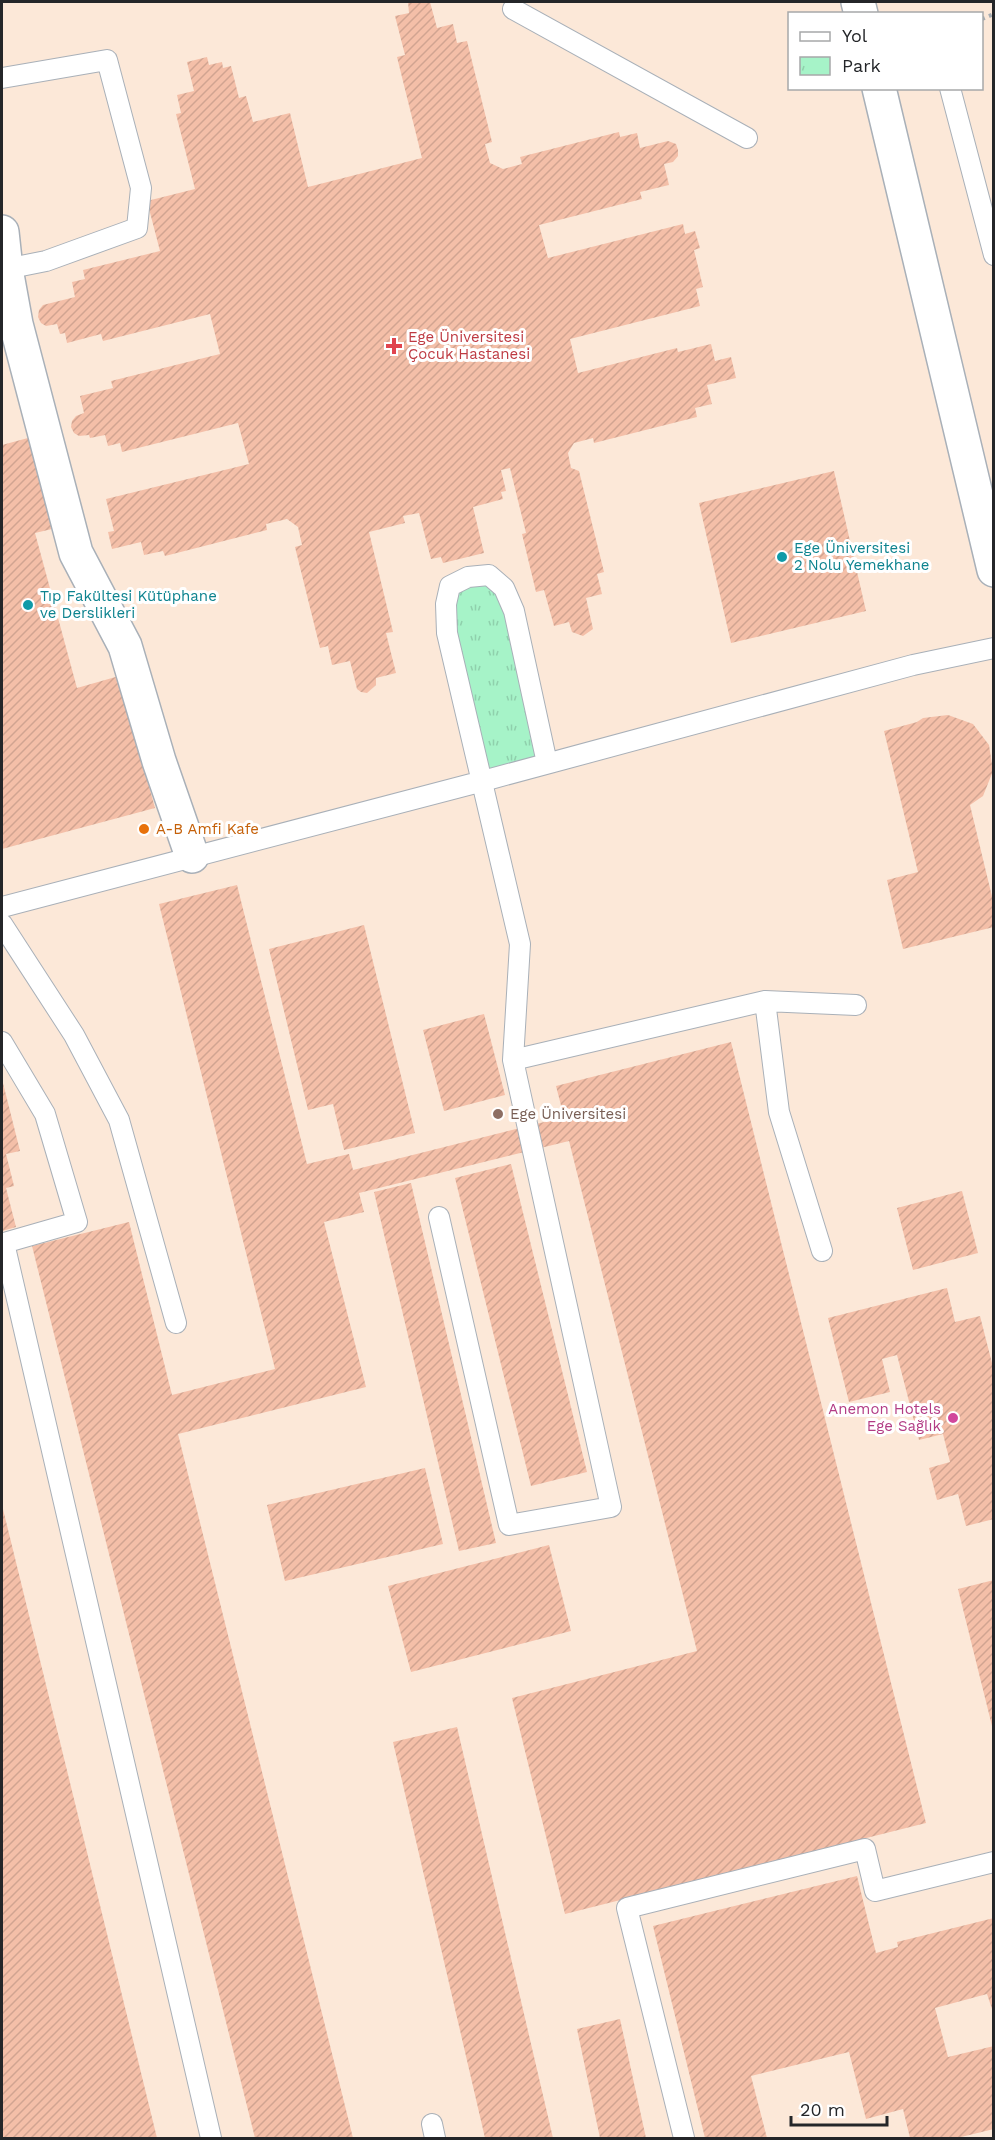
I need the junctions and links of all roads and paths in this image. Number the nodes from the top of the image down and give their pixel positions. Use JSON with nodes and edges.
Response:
{"nodes":[{"id":1,"x":513,"y":9,"type":"dead end"},
{"id":2,"x":2,"y":78,"type":"edge"},
{"id":3,"x":879,"y":90,"type":"edge"},
{"id":4,"x":951,"y":90,"type":"edge"},
{"id":5,"x":747,"y":138,"type":"dead end"},
{"id":6,"x":2,"y":232,"type":"edge"},
{"id":7,"x":993,"y":255,"type":"edge"},
{"id":8,"x":4,"y":269,"type":"edge"},
{"id":9,"x":993,"y":570,"type":"edge"},
{"id":10,"x":993,"y":648,"type":"edge"},
{"id":11,"x":548,"y":763,"type":"junction"},
{"id":12,"x":483,"y":781,"type":"junction"},
{"id":13,"x":192,"y":856,"type":"junction"},
{"id":14,"x":2,"y":907,"type":"edge"},
{"id":15,"x":2,"y":924,"type":"edge"},
{"id":16,"x":765,"y":1001,"type":"junction"},
{"id":17,"x":856,"y":1005,"type":"dead end"},
{"id":18,"x":2,"y":1042,"type":"edge"},
{"id":19,"x":513,"y":1060,"type":"junction"},
{"id":20,"x":439,"y":1217,"type":"dead end"},
{"id":21,"x":822,"y":1251,"type":"dead end"},
{"id":22,"x":176,"y":1323,"type":"dead end"},
{"id":23,"x":993,"y":1862,"type":"edge"},
{"id":24,"x":211,"y":2139,"type":"edge"},
{"id":25,"x":684,"y":2139,"type":"edge"}],
"edges":[{"from":1,"to":5,"type":"lane"},
{"from":2,"to":8,"type":"lane"},
{"from":3,"to":9,"type":"street"},
{"from":4,"to":7,"type":"lane"},
{"from":6,"to":8,"type":"street"},
{"from":8,"to":13,"type":"street"},
{"from":10,"to":11,"type":"lane"},
{"from":11,"to":12,"type":"lane"},
{"from":11,"to":12,"type":"lane"},
{"from":12,"to":13,"type":"lane"},
{"from":12,"to":19,"type":"lane"},
{"from":13,"to":14,"type":"lane"},
{"from":15,"to":22,"type":"lane"},
{"from":16,"to":17,"type":"lane"},
{"from":16,"to":19,"type":"lane"},
{"from":16,"to":21,"type":"lane"},
{"from":18,"to":24,"type":"lane"},
{"from":19,"to":20,"type":"lane"},
{"from":23,"to":25,"type":"lane"}]}
